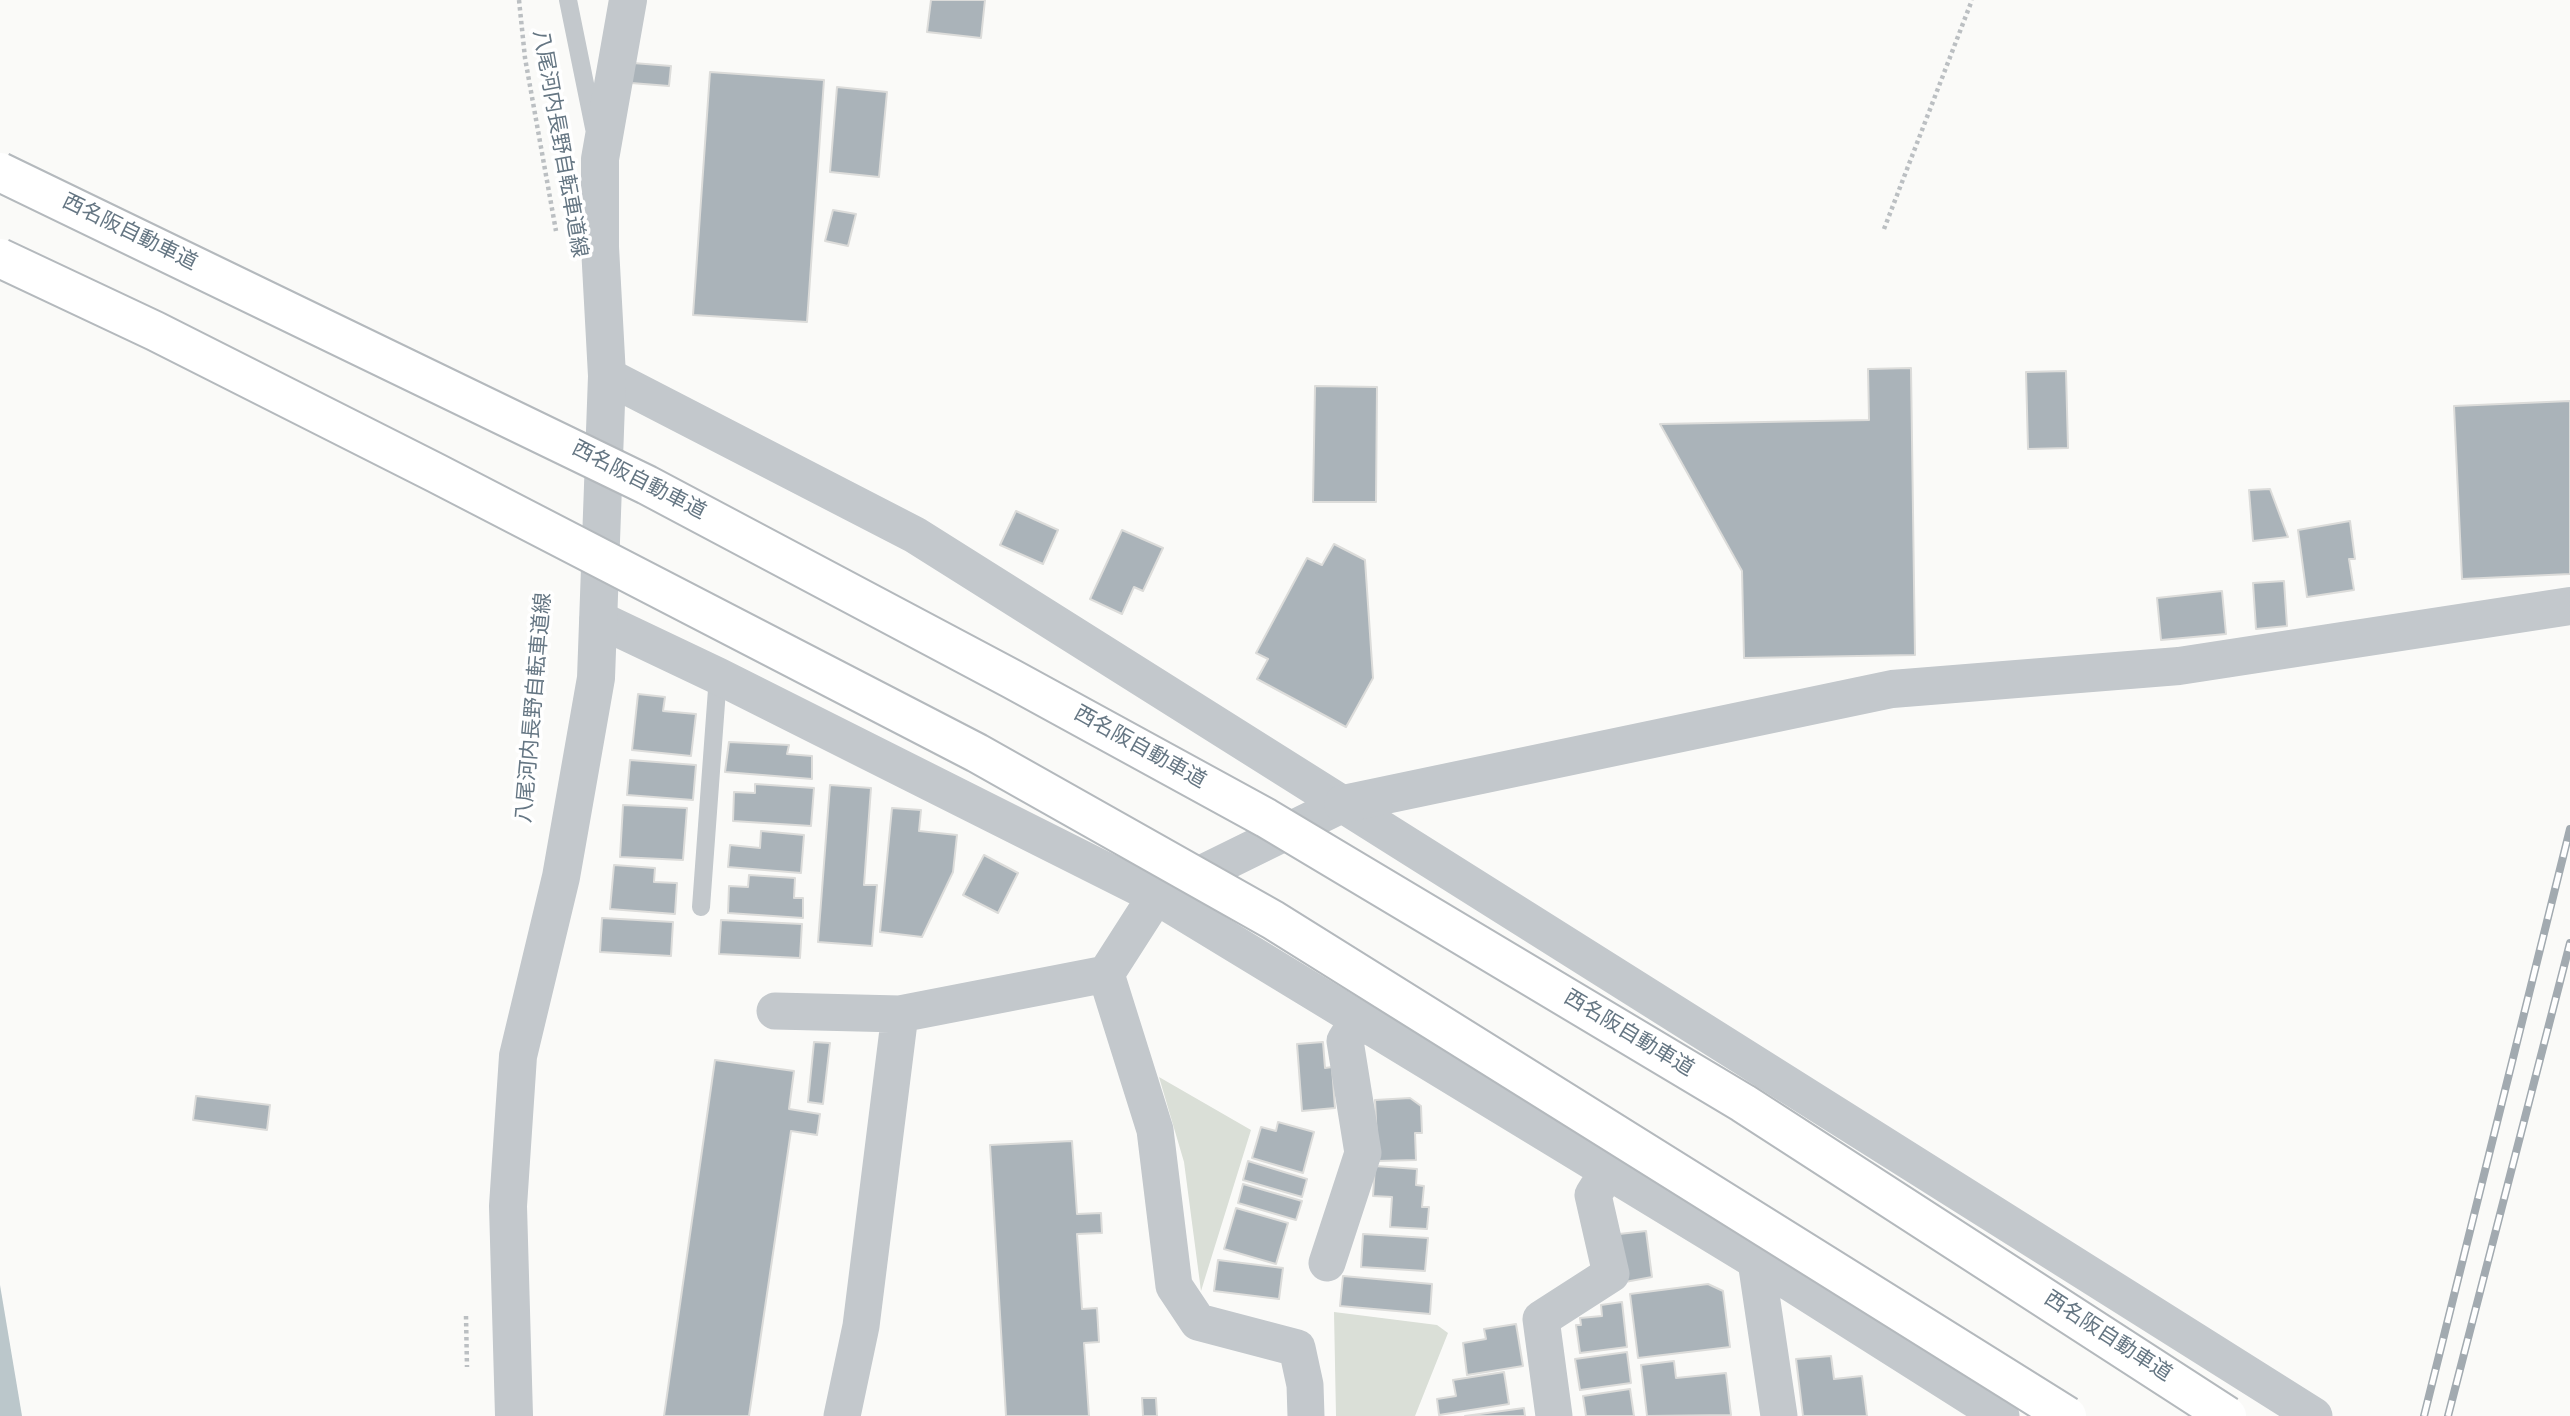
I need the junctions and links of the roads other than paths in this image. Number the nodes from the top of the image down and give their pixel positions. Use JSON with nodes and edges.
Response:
{"nodes":[{"id":1,"x":568,"y":0,"type":"edge"},
{"id":2,"x":628,"y":0,"type":"edge"},
{"id":3,"x":600,"y":159,"type":"junction"},
{"id":4,"x":0,"y":172,"type":"edge"},
{"id":5,"x":0,"y":258,"type":"edge"},
{"id":6,"x":607,"y":376,"type":"junction"},
{"id":7,"x":2570,"y":606,"type":"edge"},
{"id":8,"x":598,"y":620,"type":"junction"},
{"id":9,"x":718,"y":676,"type":"junction"},
{"id":10,"x":1343,"y":804,"type":"junction"},
{"id":11,"x":1156,"y":896,"type":"junction"},
{"id":12,"x":701,"y":907,"type":"dead end"},
{"id":13,"x":1107,"y":974,"type":"junction"},
{"id":14,"x":775,"y":1011,"type":"dead end"},
{"id":15,"x":900,"y":1014,"type":"junction"},
{"id":16,"x":1359,"y":1019,"type":"junction"},
{"id":17,"x":1608,"y":1171,"type":"junction"},
{"id":18,"x":1756,"y":1261,"type":"junction"},
{"id":19,"x":1328,"y":1263,"type":"dead end"},
{"id":20,"x":514,"y":1416,"type":"edge"},
{"id":21,"x":842,"y":1416,"type":"edge"},
{"id":22,"x":1306,"y":1416,"type":"edge"},
{"id":23,"x":1554,"y":1416,"type":"edge"},
{"id":24,"x":1779,"y":1416,"type":"edge"},
{"id":25,"x":2001,"y":1416,"type":"edge"},
{"id":26,"x":2067,"y":1416,"type":"edge"},
{"id":27,"x":2227,"y":1416,"type":"edge"},
{"id":28,"x":2314,"y":1416,"type":"edge"}],
"edges":[{"from":1,"to":3,"type":"lane"},
{"from":2,"to":3,"type":"street"},
{"from":3,"to":6,"type":"street"},
{"from":4,"to":27,"type":"highway","name":"西名阪自動車道","bridge":true},
{"from":5,"to":26,"type":"highway","bridge":true},
{"from":6,"to":8,"type":"street"},
{"from":6,"to":10,"type":"street"},
{"from":7,"to":10,"type":"street"},
{"from":8,"to":9,"type":"street"},
{"from":8,"to":20,"type":"street"},
{"from":9,"to":11,"type":"street"},
{"from":9,"to":12,"type":"lane"},
{"from":10,"to":11,"type":"street"},
{"from":10,"to":28,"type":"street"},
{"from":11,"to":13,"type":"street"},
{"from":11,"to":16,"type":"street"},
{"from":13,"to":15,"type":"street"},
{"from":13,"to":22,"type":"street"},
{"from":14,"to":15,"type":"street"},
{"from":15,"to":21,"type":"street"},
{"from":16,"to":17,"type":"street"},
{"from":16,"to":19,"type":"street"},
{"from":17,"to":18,"type":"street"},
{"from":17,"to":23,"type":"street"},
{"from":18,"to":24,"type":"street"},
{"from":18,"to":25,"type":"street"}]}
